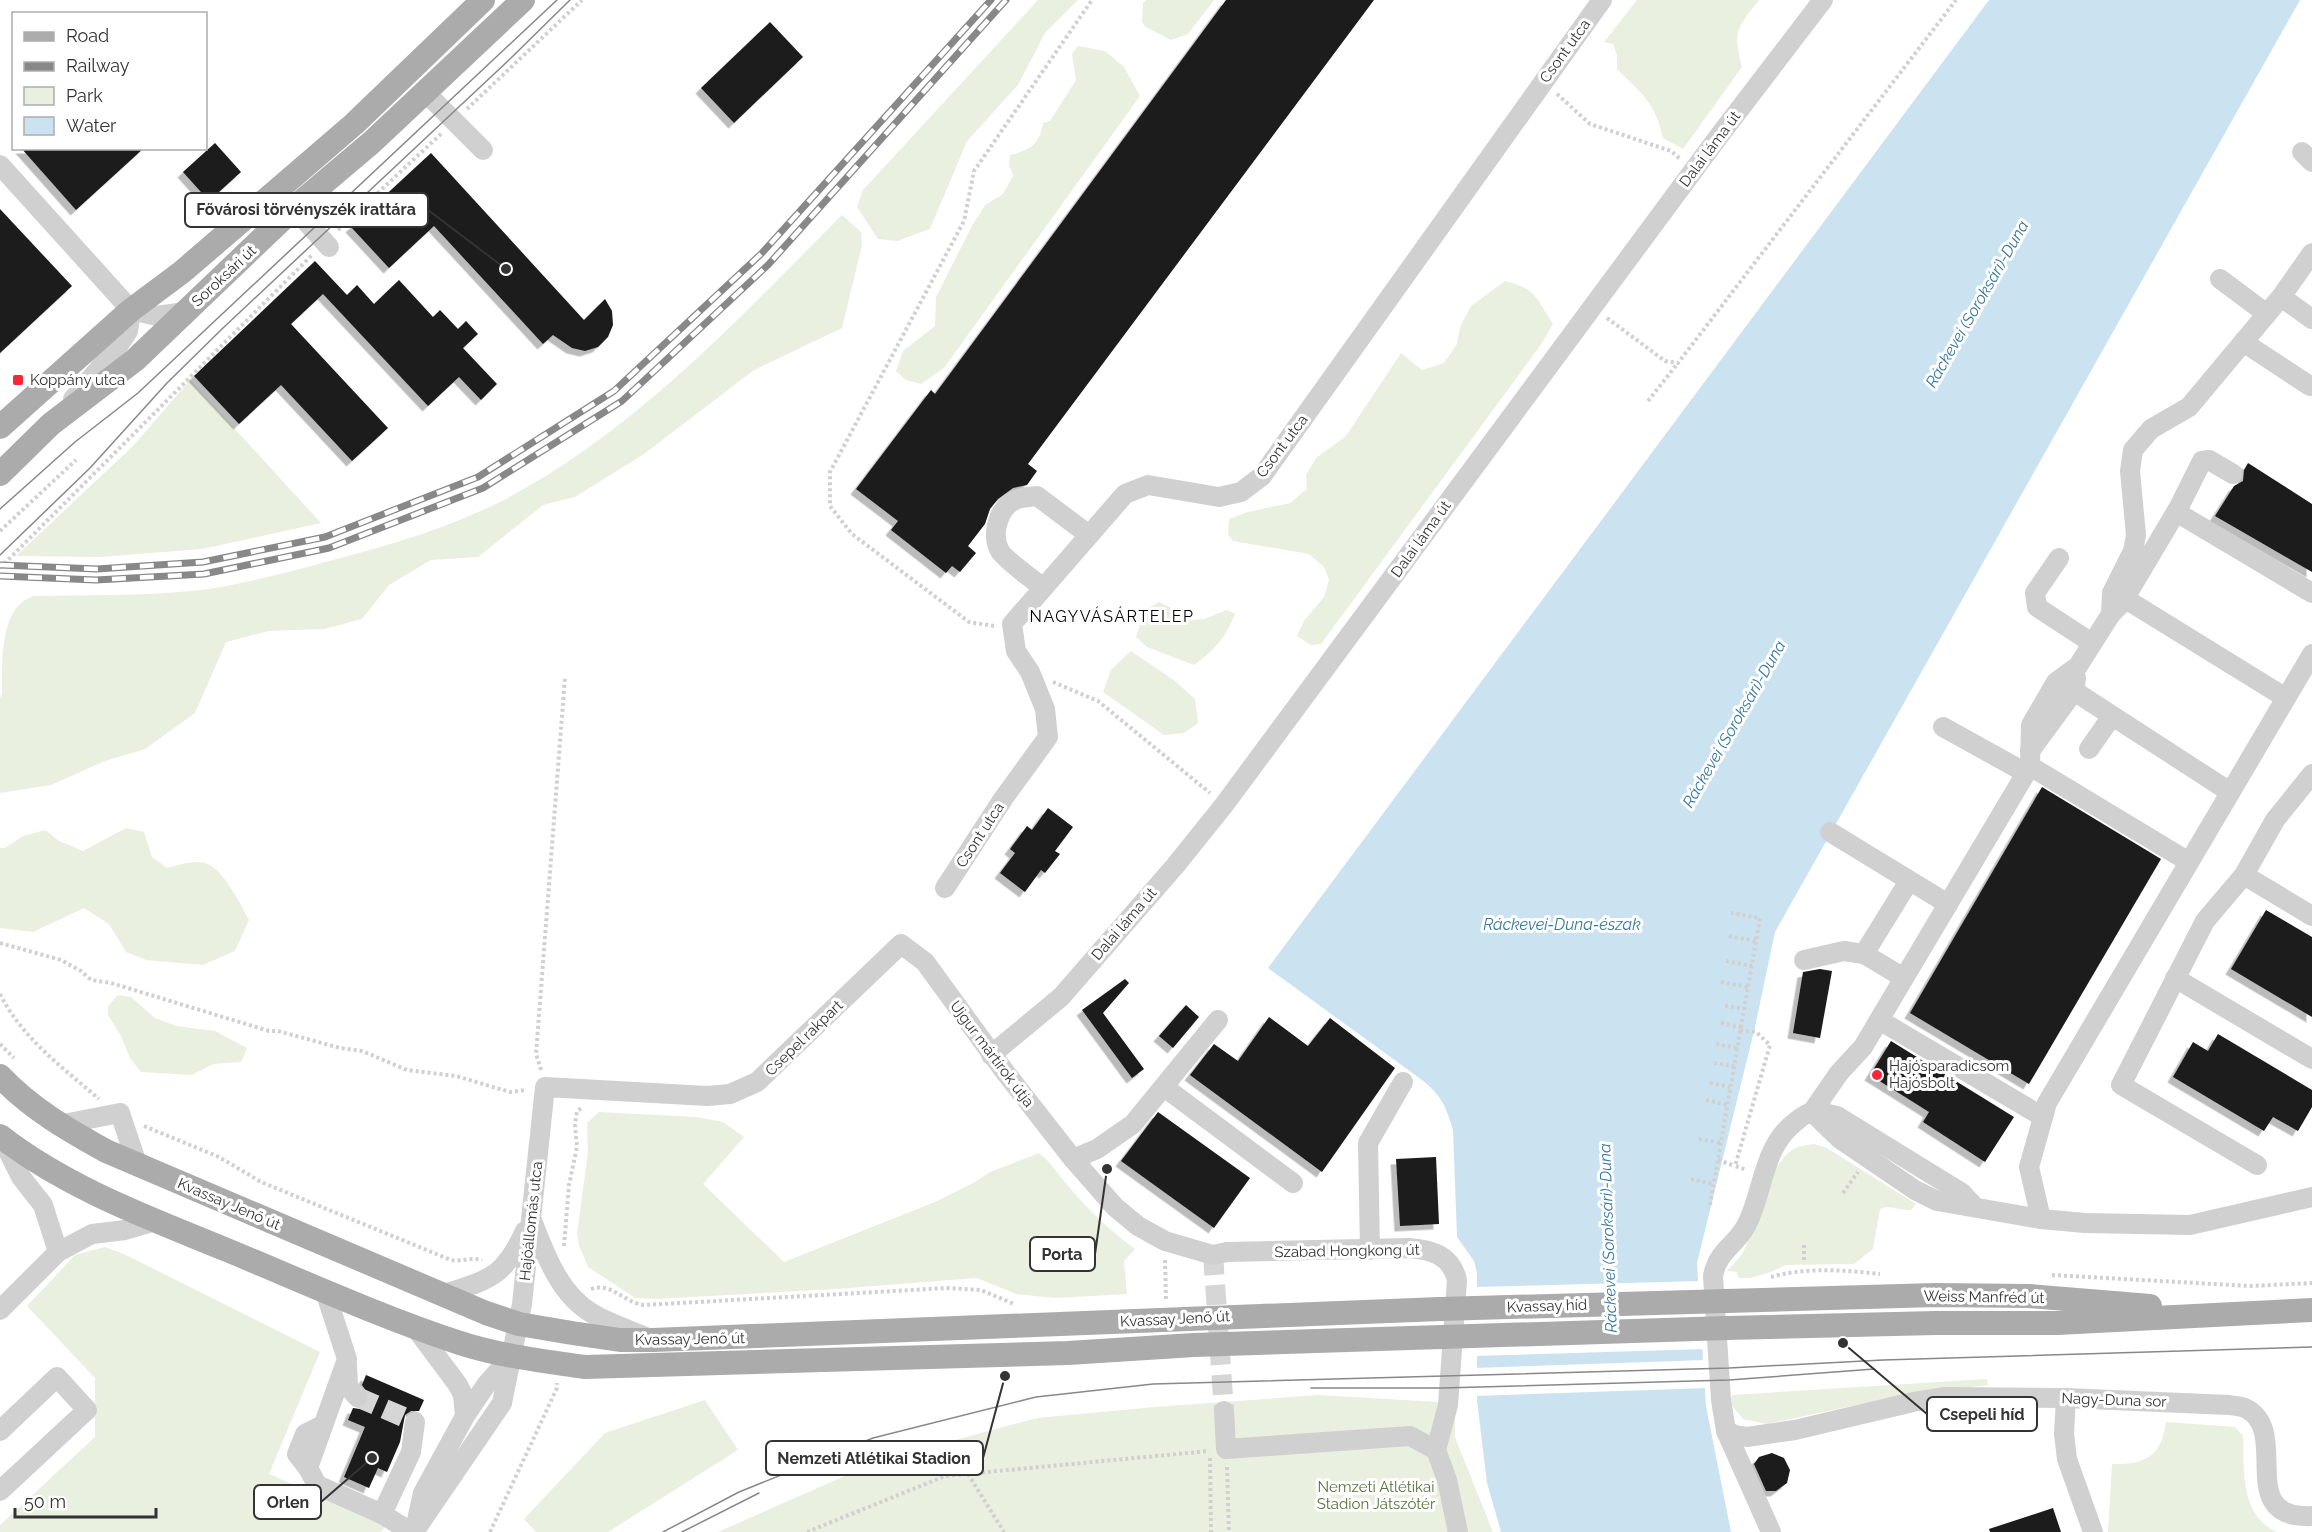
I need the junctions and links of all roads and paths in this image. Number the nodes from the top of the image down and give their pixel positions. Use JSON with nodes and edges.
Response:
{"nodes":[{"id":1,"x":483,"y":0,"type":"edge"},
{"id":2,"x":524,"y":0,"type":"edge"},
{"id":3,"x":582,"y":0,"type":"edge"},
{"id":4,"x":1092,"y":0,"type":"edge"},
{"id":5,"x":1602,"y":0,"type":"edge"},
{"id":6,"x":1823,"y":0,"type":"edge"},
{"id":7,"x":1956,"y":0,"type":"edge"},
{"id":8,"x":1543,"y":81,"type":"junction"},
{"id":9,"x":425,"y":92,"type":"junction"},
{"id":10,"x":454,"y":122,"type":"junction"},
{"id":11,"x":483,"y":150,"type":"dead end"},
{"id":12,"x":0,"y":165,"type":"edge"},
{"id":13,"x":1694,"y":170,"type":"junction"},
{"id":14,"x":294,"y":208,"type":"junction"},
{"id":15,"x":327,"y":245,"type":"junction"},
{"id":16,"x":2312,"y":253,"type":"edge"},
{"id":17,"x":2220,"y":279,"type":"dead end"},
{"id":18,"x":2281,"y":297,"type":"junction"},
{"id":19,"x":1593,"y":307,"type":"junction"},
{"id":20,"x":131,"y":310,"type":"junction"},
{"id":21,"x":185,"y":312,"type":"junction"},
{"id":22,"x":2267,"y":314,"type":"junction"},
{"id":23,"x":2312,"y":319,"type":"edge"},
{"id":24,"x":2243,"y":342,"type":"junction"},
{"id":25,"x":1678,"y":363,"type":"junction"},
{"id":26,"x":2310,"y":386,"type":"dead end"},
{"id":27,"x":1648,"y":401,"type":"dead end"},
{"id":28,"x":51,"y":424,"type":"junction"},
{"id":29,"x":0,"y":428,"type":"edge"},
{"id":30,"x":76,"y":460,"type":"dead end"},
{"id":31,"x":0,"y":474,"type":"edge"},
{"id":32,"x":2233,"y":474,"type":"dead end"},
{"id":33,"x":2176,"y":512,"type":"junction"},
{"id":34,"x":0,"y":531,"type":"edge"},
{"id":35,"x":1089,"y":535,"type":"junction"},
{"id":36,"x":2059,"y":558,"type":"dead end"},
{"id":37,"x":0,"y":568,"type":"edge"},
{"id":38,"x":1043,"y":588,"type":"junction"},
{"id":39,"x":2312,"y":593,"type":"edge"},
{"id":40,"x":2124,"y":598,"type":"junction"},
{"id":41,"x":2111,"y":614,"type":"junction"},
{"id":42,"x":1012,"y":624,"type":"junction"},
{"id":43,"x":2092,"y":643,"type":"junction"},
{"id":44,"x":2312,"y":654,"type":"edge"},
{"id":45,"x":2079,"y":664,"type":"junction"},
{"id":46,"x":1030,"y":672,"type":"junction"},
{"id":47,"x":565,"y":677,"type":"dead end"},
{"id":48,"x":2073,"y":691,"type":"junction"},
{"id":49,"x":2286,"y":698,"type":"junction"},
{"id":50,"x":2112,"y":716,"type":"junction"},
{"id":51,"x":1943,"y":727,"type":"dead end"},
{"id":52,"x":2089,"y":749,"type":"dead end"},
{"id":53,"x":2028,"y":763,"type":"junction"},
{"id":54,"x":2312,"y":774,"type":"edge"},
{"id":55,"x":2230,"y":792,"type":"junction"},
{"id":56,"x":1224,"y":805,"type":"junction"},
{"id":57,"x":1830,"y":832,"type":"dead end"},
{"id":58,"x":2189,"y":861,"type":"junction"},
{"id":59,"x":2244,"y":875,"type":"junction"},
{"id":60,"x":1909,"y":881,"type":"junction"},
{"id":61,"x":945,"y":888,"type":"dead end"},
{"id":62,"x":1948,"y":904,"type":"junction"},
{"id":63,"x":1731,"y":913,"type":"dead end"},
{"id":64,"x":2312,"y":916,"type":"edge"},
{"id":65,"x":1729,"y":936,"type":"dead end"},
{"id":66,"x":1756,"y":940,"type":"junction"},
{"id":67,"x":0,"y":943,"type":"edge"},
{"id":68,"x":901,"y":944,"type":"joint"},
{"id":69,"x":1864,"y":954,"type":"junction"},
{"id":70,"x":1804,"y":960,"type":"dead end"},
{"id":71,"x":1726,"y":961,"type":"dead end"},
{"id":72,"x":1752,"y":966,"type":"junction"},
{"id":73,"x":1904,"y":978,"type":"junction"},
{"id":74,"x":2175,"y":978,"type":"junction"},
{"id":75,"x":1721,"y":982,"type":"dead end"},
{"id":76,"x":1748,"y":987,"type":"junction"},
{"id":77,"x":0,"y":994,"type":"edge"},
{"id":78,"x":1725,"y":1006,"type":"dead end"},
{"id":79,"x":1744,"y":1009,"type":"junction"},
{"id":80,"x":1218,"y":1020,"type":"dead end"},
{"id":81,"x":1879,"y":1020,"type":"junction"},
{"id":82,"x":1721,"y":1023,"type":"dead end"},
{"id":83,"x":1741,"y":1029,"type":"junction"},
{"id":84,"x":1716,"y":1044,"type":"dead end"},
{"id":85,"x":1737,"y":1048,"type":"junction"},
{"id":86,"x":991,"y":1054,"type":"junction"},
{"id":87,"x":2312,"y":1059,"type":"edge"},
{"id":88,"x":1714,"y":1063,"type":"dead end"},
{"id":89,"x":1734,"y":1066,"type":"junction"},
{"id":90,"x":0,"y":1076,"type":"edge"},
{"id":91,"x":1403,"y":1082,"type":"dead end"},
{"id":92,"x":1710,"y":1083,"type":"dead end"},
{"id":93,"x":545,"y":1087,"type":"junction"},
{"id":94,"x":1164,"y":1087,"type":"junction"},
{"id":95,"x":1731,"y":1087,"type":"junction"},
{"id":96,"x":1706,"y":1100,"type":"dead end"},
{"id":97,"x":589,"y":1104,"type":"dead end"},
{"id":98,"x":1727,"y":1105,"type":"junction"},
{"id":99,"x":1812,"y":1112,"type":"junction"},
{"id":100,"x":120,"y":1113,"type":"junction"},
{"id":101,"x":2043,"y":1117,"type":"junction"},
{"id":102,"x":58,"y":1125,"type":"junction"},
{"id":103,"x":0,"y":1136,"type":"edge"},
{"id":104,"x":1699,"y":1139,"type":"dead end"},
{"id":105,"x":1721,"y":1143,"type":"junction"},
{"id":106,"x":1869,"y":1158,"type":"junction"},
{"id":107,"x":1718,"y":1160,"type":"junction"},
{"id":108,"x":1077,"y":1163,"type":"junction"},
{"id":109,"x":137,"y":1164,"type":"junction"},
{"id":110,"x":2257,"y":1165,"type":"dead end"},
{"id":111,"x":1735,"y":1166,"type":"junction"},
{"id":112,"x":1762,"y":1176,"type":"junction"},
{"id":113,"x":1690,"y":1179,"type":"dead end"},
{"id":114,"x":1293,"y":1183,"type":"dead end"},
{"id":115,"x":1713,"y":1184,"type":"junction"},
{"id":116,"x":1843,"y":1193,"type":"dead end"},
{"id":117,"x":2312,"y":1197,"type":"edge"},
{"id":118,"x":1710,"y":1205,"type":"dead end"},
{"id":119,"x":1975,"y":1207,"type":"junction"},
{"id":120,"x":531,"y":1217,"type":"junction"},
{"id":121,"x":2041,"y":1219,"type":"junction"},
{"id":122,"x":156,"y":1221,"type":"junction"},
{"id":123,"x":1165,"y":1241,"type":"junction"},
{"id":124,"x":1804,"y":1245,"type":"dead end"},
{"id":125,"x":563,"y":1249,"type":"dead end"},
{"id":126,"x":1370,"y":1250,"type":"junction"},
{"id":127,"x":58,"y":1252,"type":"junction"},
{"id":128,"x":483,"y":1260,"type":"dead end"},
{"id":129,"x":1804,"y":1261,"type":"dead end"},
{"id":130,"x":1804,"y":1272,"type":"dead end"},
{"id":131,"x":1890,"y":1275,"type":"dead end"},
{"id":132,"x":2047,"y":1275,"type":"dead end"},
{"id":133,"x":2312,"y":1283,"type":"edge"},
{"id":134,"x":325,"y":1291,"type":"junction"},
{"id":135,"x":587,"y":1291,"type":"dead end"},
{"id":136,"x":442,"y":1294,"type":"junction"},
{"id":137,"x":1166,"y":1301,"type":"dead end"},
{"id":138,"x":1726,"y":1301,"type":"joint"},
{"id":139,"x":1018,"y":1305,"type":"dead end"},
{"id":140,"x":0,"y":1310,"type":"edge"},
{"id":141,"x":1440,"y":1310,"type":"joint"},
{"id":142,"x":2312,"y":1310,"type":"edge"},
{"id":143,"x":2242,"y":1314,"type":"junction"},
{"id":144,"x":519,"y":1324,"type":"junction"},
{"id":145,"x":414,"y":1326,"type":"junction"},
{"id":146,"x":1727,"y":1328,"type":"joint"},
{"id":147,"x":1441,"y":1337,"type":"joint"},
{"id":148,"x":653,"y":1340,"type":"junction"},
{"id":149,"x":513,"y":1355,"type":"junction"},
{"id":150,"x":347,"y":1359,"type":"junction"},
{"id":151,"x":557,"y":1388,"type":"dead end"},
{"id":152,"x":357,"y":1397,"type":"dead end"},
{"id":153,"x":2066,"y":1398,"type":"junction"},
{"id":154,"x":1224,"y":1411,"type":"tunnel mouth"},
{"id":155,"x":465,"y":1416,"type":"junction"},
{"id":156,"x":415,"y":1422,"type":"dead end"},
{"id":157,"x":0,"y":1431,"type":"edge"},
{"id":158,"x":1726,"y":1431,"type":"junction"},
{"id":159,"x":1437,"y":1450,"type":"junction"},
{"id":160,"x":1227,"y":1467,"type":"dead end"},
{"id":161,"x":968,"y":1474,"type":"junction"},
{"id":162,"x":0,"y":1491,"type":"edge"},
{"id":163,"x":382,"y":1514,"type":"junction"},
{"id":164,"x":2312,"y":1516,"type":"edge"},
{"id":165,"x":413,"y":1532,"type":"edge"},
{"id":166,"x":490,"y":1532,"type":"edge"},
{"id":167,"x":807,"y":1532,"type":"edge"},
{"id":168,"x":1004,"y":1532,"type":"edge"},
{"id":169,"x":1210,"y":1532,"type":"edge"},
{"id":170,"x":1229,"y":1532,"type":"edge"},
{"id":171,"x":1458,"y":1532,"type":"edge"},
{"id":172,"x":1771,"y":1532,"type":"edge"},
{"id":173,"x":2093,"y":1532,"type":"edge"}],
"edges":[{"from":1,"to":20,"type":"main road","name":"Soroksári út"},
{"from":2,"to":9,"type":"main road","name":"Soroksári út"},
{"from":3,"to":10,"type":"path"},
{"from":4,"to":42,"type":"path"},
{"from":5,"to":8,"type":"street","name":"Csont utca"},
{"from":6,"to":13,"type":"street","name":"Dalai láma út"},
{"from":7,"to":25,"type":"path"},
{"from":8,"to":13,"type":"path"},
{"from":8,"to":35,"type":"street","name":"Csont utca"},
{"from":9,"to":10,"type":"street"},
{"from":9,"to":14,"type":"main road","name":"Soroksári út"},
{"from":10,"to":11,"type":"street"},
{"from":10,"to":15,"type":"path"},
{"from":12,"to":20,"type":"street"},
{"from":13,"to":19,"type":"street","name":"Dalai láma út"},
{"from":14,"to":15,"type":"street"},
{"from":14,"to":21,"type":"main road","name":"Soroksári út"},
{"from":15,"to":37,"type":"path"},
{"from":16,"to":18,"type":"street"},
{"from":17,"to":22,"type":"street"},
{"from":18,"to":22,"type":"street"},
{"from":18,"to":23,"type":"street"},
{"from":19,"to":25,"type":"path"},
{"from":19,"to":56,"type":"street","name":"Dalai láma út"},
{"from":20,"to":21,"type":"street"},
{"from":20,"to":28,"type":"street"},
{"from":20,"to":29,"type":"main road","name":"Soroksári út"},
{"from":21,"to":28,"type":"main road","name":"Soroksári út"},
{"from":22,"to":24,"type":"street"},
{"from":24,"to":26,"type":"street"},
{"from":24,"to":41,"type":"street"},
{"from":25,"to":27,"type":"path"},
{"from":28,"to":31,"type":"main road","name":"Soroksári út"},
{"from":30,"to":34,"type":"path"},
{"from":32,"to":33,"type":"street"},
{"from":33,"to":39,"type":"street"},
{"from":33,"to":40,"type":"street"},
{"from":35,"to":38,"type":"street","name":"Csont utca"},
{"from":35,"to":38,"type":"street"},
{"from":36,"to":43,"type":"street"},
{"from":38,"to":42,"type":"street","name":"Csont utca"},
{"from":40,"to":41,"type":"street"},
{"from":40,"to":49,"type":"street"},
{"from":41,"to":43,"type":"street"},
{"from":42,"to":46,"type":"street","name":"Csont utca"},
{"from":43,"to":45,"type":"street"},
{"from":44,"to":49,"type":"street"},
{"from":45,"to":48,"type":"street"},
{"from":45,"to":53,"type":"street"},
{"from":46,"to":56,"type":"path"},
{"from":46,"to":61,"type":"street","name":"Csont utca"},
{"from":47,"to":93,"type":"path"},
{"from":48,"to":50,"type":"street"},
{"from":48,"to":53,"type":"street"},
{"from":49,"to":55,"type":"street"},
{"from":50,"to":52,"type":"street"},
{"from":50,"to":55,"type":"street"},
{"from":51,"to":53,"type":"street"},
{"from":53,"to":58,"type":"street"},
{"from":53,"to":62,"type":"street"},
{"from":54,"to":59,"type":"street"},
{"from":55,"to":58,"type":"street"},
{"from":56,"to":86,"type":"street","name":"Dalai láma út"},
{"from":57,"to":60,"type":"street"},
{"from":58,"to":101,"type":"street"},
{"from":59,"to":64,"type":"street"},
{"from":59,"to":74,"type":"street"},
{"from":60,"to":62,"type":"street"},
{"from":60,"to":69,"type":"street"},
{"from":62,"to":73,"type":"street"},
{"from":63,"to":66,"type":"path"},
{"from":65,"to":66,"type":"path"},
{"from":66,"to":72,"type":"path"},
{"from":67,"to":93,"type":"path"},
{"from":68,"to":86,"type":"street","name":"Ujgur mártírok útja"},
{"from":68,"to":93,"type":"street","name":"Csepel rakpart"},
{"from":69,"to":70,"type":"street"},
{"from":69,"to":73,"type":"street"},
{"from":71,"to":72,"type":"path"},
{"from":72,"to":76,"type":"path"},
{"from":73,"to":81,"type":"street"},
{"from":74,"to":87,"type":"street"},
{"from":74,"to":110,"type":"street"},
{"from":75,"to":76,"type":"path"},
{"from":76,"to":79,"type":"path"},
{"from":77,"to":100,"type":"path"},
{"from":78,"to":79,"type":"path"},
{"from":79,"to":83,"type":"path"},
{"from":80,"to":94,"type":"street"},
{"from":81,"to":99,"type":"street"},
{"from":81,"to":101,"type":"street"},
{"from":82,"to":83,"type":"path"},
{"from":83,"to":85,"type":"path"},
{"from":83,"to":111,"type":"path"},
{"from":84,"to":85,"type":"path"},
{"from":85,"to":89,"type":"path"},
{"from":86,"to":108,"type":"street","name":"Ujgur mártírok útja"},
{"from":88,"to":89,"type":"path"},
{"from":89,"to":95,"type":"path"},
{"from":90,"to":102,"type":"main road","name":"Kvassay Jenő út"},
{"from":91,"to":126,"type":"street"},
{"from":92,"to":95,"type":"path"},
{"from":93,"to":120,"type":"street","name":"Hajóállomás utca"},
{"from":94,"to":108,"type":"street"},
{"from":94,"to":114,"type":"street"},
{"from":95,"to":98,"type":"path"},
{"from":96,"to":98,"type":"path"},
{"from":97,"to":125,"type":"path"},
{"from":98,"to":105,"type":"path"},
{"from":99,"to":106,"type":"street"},
{"from":99,"to":112,"type":"street"},
{"from":99,"to":119,"type":"street"},
{"from":100,"to":102,"type":"street"},
{"from":100,"to":109,"type":"street"},
{"from":100,"to":128,"type":"path"},
{"from":101,"to":121,"type":"street"},
{"from":102,"to":109,"type":"main road","name":"Kvassay Jenő út"},
{"from":103,"to":122,"type":"main road","name":"Kvassay Jenő út"},
{"from":103,"to":127,"type":"street"},
{"from":104,"to":105,"type":"path"},
{"from":105,"to":107,"type":"path"},
{"from":106,"to":116,"type":"path"},
{"from":106,"to":119,"type":"street"},
{"from":107,"to":111,"type":"path"},
{"from":107,"to":115,"type":"path"},
{"from":108,"to":123,"type":"street","name":"Szabad Hongkong út"},
{"from":109,"to":136,"type":"main road","name":"Kvassay Jenő út"},
{"from":111,"to":112,"type":"path"},
{"from":112,"to":158,"type":"street"},
{"from":113,"to":115,"type":"path"},
{"from":115,"to":118,"type":"path"},
{"from":117,"to":121,"type":"street"},
{"from":119,"to":121,"type":"street"},
{"from":120,"to":136,"type":"street"},
{"from":120,"to":144,"type":"street","name":"Hajóállomás utca"},
{"from":120,"to":148,"type":"street"},
{"from":122,"to":127,"type":"street"},
{"from":122,"to":134,"type":"main road","name":"Kvassay Jenő út"},
{"from":123,"to":126,"type":"street","name":"Szabad Hongkong út"},
{"from":123,"to":137,"type":"path"},
{"from":124,"to":129,"type":"path"},
{"from":126,"to":159,"type":"street","name":"Szabad Hongkong út"},
{"from":127,"to":140,"type":"street"},
{"from":130,"to":131,"type":"path"},
{"from":132,"to":133,"type":"path"},
{"from":134,"to":145,"type":"main road","name":"Kvassay Jenő út"},
{"from":134,"to":150,"type":"street"},
{"from":135,"to":139,"type":"path"},
{"from":136,"to":144,"type":"main road","name":"Kvassay Jenő út"},
{"from":138,"to":141,"type":"main road","name":"Kvassay híd","bridge":true},
{"from":138,"to":143,"type":"main road","name":"Weiss Manfréd út"},
{"from":141,"to":148,"type":"main road","name":"Kvassay Jenő út"},
{"from":142,"to":143,"type":"main road","name":"Weiss Manfréd út"},
{"from":143,"to":146,"type":"main road","name":"Weiss Manfréd út"},
{"from":144,"to":148,"type":"main road","name":"Kvassay Jenő út"},
{"from":144,"to":149,"type":"street","name":"Hajóállomás utca"},
{"from":145,"to":149,"type":"main road","name":"Kvassay Jenő út"},
{"from":145,"to":155,"type":"street"},
{"from":146,"to":147,"type":"main road","name":"Kvassay híd","bridge":true},
{"from":147,"to":149,"type":"main road","name":"Kvassay Jenő út"},
{"from":149,"to":155,"type":"street"},
{"from":149,"to":165,"type":"street","name":"Hajóállomás utca"},
{"from":150,"to":152,"type":"street"},
{"from":150,"to":163,"type":"street"},
{"from":151,"to":166,"type":"path"},
{"from":153,"to":158,"type":"street","name":"Nagy-Duna sor"},
{"from":153,"to":164,"type":"street","name":"Nagy-Duna sor"},
{"from":153,"to":173,"type":"street"},
{"from":154,"to":159,"type":"street"},
{"from":155,"to":165,"type":"street"},
{"from":156,"to":163,"type":"street"},
{"from":157,"to":162,"type":"street"},
{"from":158,"to":172,"type":"street"},
{"from":159,"to":171,"type":"street"},
{"from":160,"to":170,"type":"path"},
{"from":161,"to":167,"type":"path"},
{"from":161,"to":168,"type":"path"},
{"from":161,"to":169,"type":"path"},
{"from":163,"to":165,"type":"street"}]}
